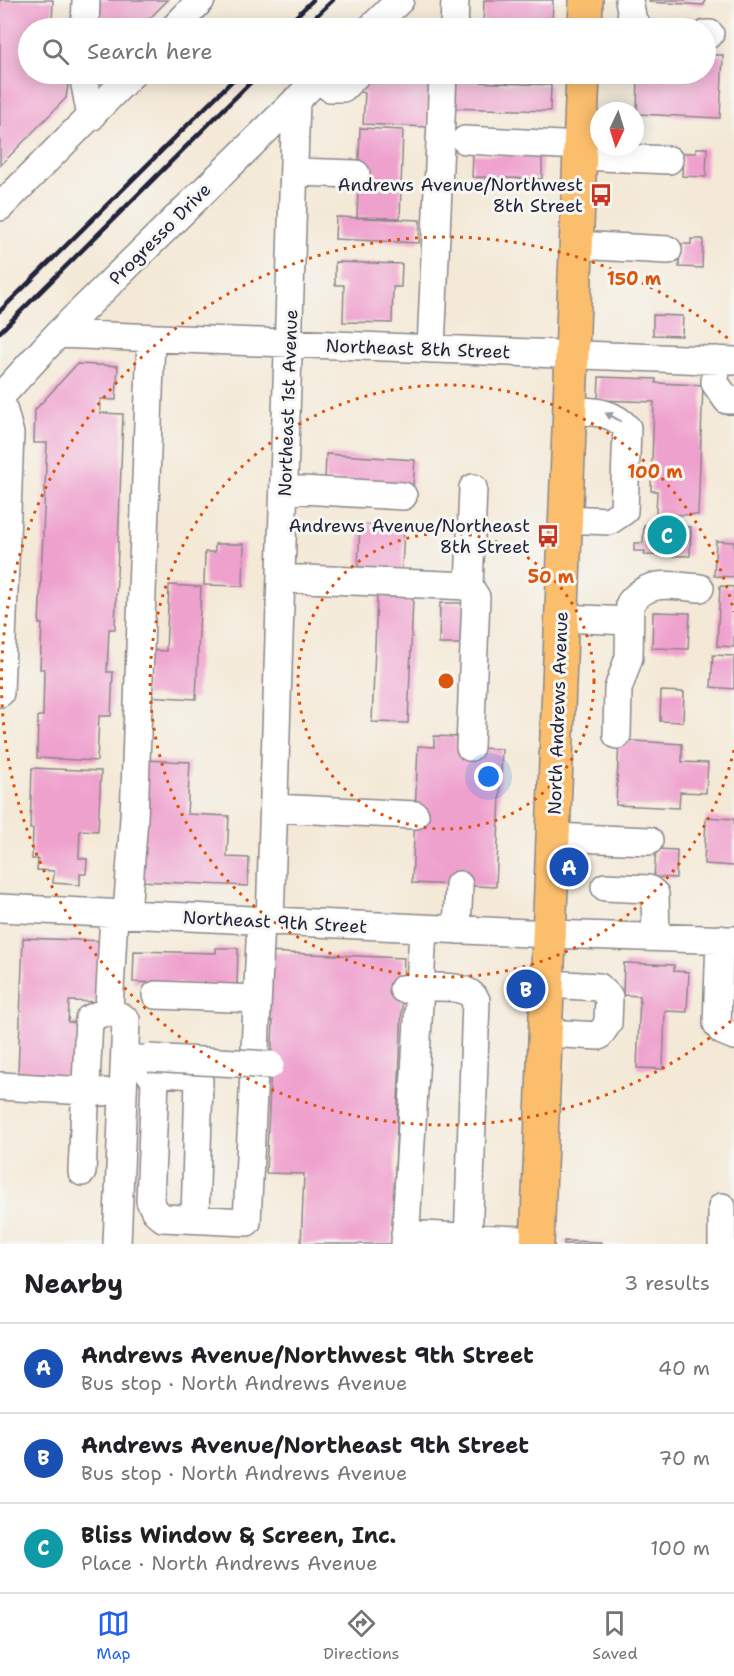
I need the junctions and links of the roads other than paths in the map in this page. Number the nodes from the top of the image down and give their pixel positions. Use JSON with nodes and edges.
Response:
{"nodes":[{"id":1,"x":86,"y":0,"type":"edge"},
{"id":2,"x":201,"y":0,"type":"edge"},
{"id":3,"x":400,"y":0,"type":"edge"},
{"id":4,"x":455,"y":0,"type":"edge"},
{"id":5,"x":586,"y":0,"type":"edge"},
{"id":6,"x":630,"y":0,"type":"edge"},
{"id":7,"x":85,"y":18,"type":"edge"},
{"id":8,"x":184,"y":18,"type":"edge"},
{"id":9,"x":381,"y":18,"type":"edge"},
{"id":10,"x":454,"y":18,"type":"edge"},
{"id":11,"x":585,"y":18,"type":"edge"},
{"id":12,"x":633,"y":18,"type":"edge"},
{"id":13,"x":85,"y":84,"type":"edge"},
{"id":14,"x":122,"y":84,"type":"edge"},
{"id":15,"x":330,"y":84,"type":"edge"},
{"id":16,"x":442,"y":84,"type":"edge"},
{"id":17,"x":583,"y":84,"type":"edge"},
{"id":18,"x":296,"y":100,"type":"junction"},
{"id":19,"x":91,"y":117,"type":"junction"},
{"id":20,"x":465,"y":140,"type":"dead end"},
{"id":21,"x":580,"y":151,"type":"junction"},
{"id":22,"x":669,"y":160,"type":"dead end"},
{"id":23,"x":296,"y":172,"type":"junction"},
{"id":24,"x":356,"y":174,"type":"dead end"},
{"id":25,"x":0,"y":207,"type":"edge"},
{"id":26,"x":576,"y":245,"type":"junction"},
{"id":27,"x":668,"y":249,"type":"dead end"},
{"id":28,"x":58,"y":334,"type":"junction"},
{"id":29,"x":156,"y":338,"type":"junction"},
{"id":30,"x":278,"y":343,"type":"junction"},
{"id":31,"x":430,"y":349,"type":"junction"},
{"id":32,"x":571,"y":354,"type":"junction"},
{"id":33,"x":725,"y":360,"type":"edge"},
{"id":34,"x":0,"y":397,"type":"edge"},
{"id":35,"x":734,"y":400,"type":"edge"},
{"id":36,"x":569,"y":410,"type":"junction"},
{"id":37,"x":473,"y":488,"type":"dead end"},
{"id":38,"x":285,"y":489,"type":"junction"},
{"id":39,"x":403,"y":496,"type":"dead end"},
{"id":40,"x":565,"y":519,"type":"junction"},
{"id":41,"x":282,"y":578,"type":"junction"},
{"id":42,"x":470,"y":586,"type":"junction"},
{"id":43,"x":700,"y":588,"type":"dead end"},
{"id":44,"x":561,"y":618,"type":"junction"},
{"id":45,"x":629,"y":621,"type":"junction"},
{"id":46,"x":0,"y":693,"type":"edge"},
{"id":47,"x":617,"y":735,"type":"dead end"},
{"id":48,"x":470,"y":747,"type":"dead end"},
{"id":49,"x":274,"y":808,"type":"junction"},
{"id":50,"x":415,"y":815,"type":"dead end"},
{"id":51,"x":553,"y":837,"type":"junction"},
{"id":52,"x":649,"y":841,"type":"dead end"},
{"id":53,"x":459,"y":885,"type":"dead end"},
{"id":54,"x":605,"y":887,"type":"dead end"},
{"id":55,"x":0,"y":908,"type":"edge"},
{"id":56,"x":121,"y":914,"type":"junction"},
{"id":57,"x":266,"y":921,"type":"junction"},
{"id":58,"x":423,"y":928,"type":"junction"},
{"id":59,"x":457,"y":930,"type":"junction"},
{"id":60,"x":550,"y":934,"type":"junction"},
{"id":61,"x":656,"y":937,"type":"junction"},
{"id":62,"x":727,"y":939,"type":"edge"},
{"id":63,"x":548,"y":984,"type":"junction"},
{"id":64,"x":411,"y":988,"type":"junction"},
{"id":65,"x":156,"y":995,"type":"dead end"},
{"id":66,"x":257,"y":999,"type":"junction"},
{"id":67,"x":109,"y":1010,"type":"junction"},
{"id":68,"x":546,"y":1033,"type":"junction"},
{"id":69,"x":734,"y":1036,"type":"edge"},
{"id":70,"x":140,"y":1062,"type":"junction"},
{"id":71,"x":270,"y":1065,"type":"dead end"},
{"id":72,"x":0,"y":1086,"type":"edge"},
{"id":73,"x":86,"y":1091,"type":"junction"},
{"id":74,"x":123,"y":1093,"type":"junction"},
{"id":75,"x":82,"y":1172,"type":"dead end"},
{"id":76,"x":722,"y":1207,"type":"dead end"},
{"id":77,"x":195,"y":1219,"type":"junction"},
{"id":78,"x":247,"y":1233,"type":"edge"},
{"id":79,"x":405,"y":1239,"type":"edge"},
{"id":80,"x":468,"y":1241,"type":"edge"},
{"id":81,"x":537,"y":1242,"type":"edge"},
{"id":82,"x":117,"y":1244,"type":"edge"},
{"id":83,"x":722,"y":1244,"type":"edge"}],
"edges":[{"from":1,"to":7,"type":"street"},
{"from":2,"to":8,"type":"street"},
{"from":3,"to":9,"type":"street"},
{"from":4,"to":10,"type":"street"},
{"from":5,"to":11,"type":"main road"},
{"from":6,"to":12,"type":"street"},
{"from":13,"to":19,"type":"street"},
{"from":14,"to":19,"type":"street"},
{"from":15,"to":18,"type":"street","name":"Progresso Drive"},
{"from":16,"to":31,"type":"street"},
{"from":17,"to":21,"type":"main road","name":"North Andrews Avenue"},
{"from":18,"to":23,"type":"street","name":"Northeast 1st Avenue"},
{"from":18,"to":28,"type":"street","name":"Progresso Drive"},
{"from":19,"to":25,"type":"street"},
{"from":20,"to":21,"type":"street"},
{"from":21,"to":22,"type":"street"},
{"from":21,"to":26,"type":"main road","name":"North Andrews Avenue"},
{"from":23,"to":24,"type":"street"},
{"from":23,"to":30,"type":"street","name":"Northeast 1st Avenue"},
{"from":26,"to":27,"type":"street"},
{"from":26,"to":32,"type":"main road","name":"North Andrews Avenue"},
{"from":28,"to":29,"type":"street"},
{"from":28,"to":34,"type":"street","name":"Progresso Drive"},
{"from":29,"to":30,"type":"street","name":"Northeast 8th Street"},
{"from":29,"to":56,"type":"street"},
{"from":30,"to":31,"type":"street","name":"Northeast 8th Street"},
{"from":30,"to":38,"type":"street","name":"Northeast 1st Avenue"},
{"from":31,"to":32,"type":"street","name":"Northeast 8th Street"},
{"from":32,"to":33,"type":"street","name":"Northeast 8th Street"},
{"from":32,"to":36,"type":"main road","name":"North Andrews Avenue"},
{"from":33,"to":35,"type":"street"},
{"from":34,"to":46,"type":"street"},
{"from":36,"to":40,"type":"main road","name":"North Andrews Avenue"},
{"from":40,"to":36,"type":"street","one_way":true},
{"from":37,"to":42,"type":"street"},
{"from":38,"to":39,"type":"street"},
{"from":38,"to":41,"type":"street","name":"Northeast 1st Avenue"},
{"from":40,"to":44,"type":"main road","name":"North Andrews Avenue"},
{"from":41,"to":42,"type":"street"},
{"from":41,"to":49,"type":"street","name":"Northeast 1st Avenue"},
{"from":42,"to":48,"type":"street"},
{"from":43,"to":45,"type":"street"},
{"from":44,"to":45,"type":"street"},
{"from":44,"to":51,"type":"main road","name":"North Andrews Avenue"},
{"from":45,"to":47,"type":"street"},
{"from":49,"to":50,"type":"street"},
{"from":49,"to":57,"type":"street","name":"Northeast 1st Avenue"},
{"from":51,"to":52,"type":"street"},
{"from":51,"to":60,"type":"main road","name":"North Andrews Avenue"},
{"from":53,"to":59,"type":"street"},
{"from":54,"to":61,"type":"street"},
{"from":55,"to":56,"type":"street","name":"Northeast 9th Street"},
{"from":56,"to":57,"type":"street","name":"Northeast 9th Street"},
{"from":56,"to":67,"type":"street"},
{"from":57,"to":58,"type":"street","name":"Northeast 9th Street"},
{"from":57,"to":66,"type":"street","name":"Northeast 1st Avenue"},
{"from":58,"to":59,"type":"street","name":"Northeast 9th Street"},
{"from":58,"to":64,"type":"street"},
{"from":59,"to":60,"type":"street","name":"Northeast 9th Street"},
{"from":60,"to":61,"type":"street","name":"Northeast 9th Street"},
{"from":60,"to":63,"type":"main road","name":"North Andrews Avenue"},
{"from":61,"to":62,"type":"street","name":"Northeast 9th Street"},
{"from":62,"to":69,"type":"street"},
{"from":63,"to":68,"type":"main road","name":"North Andrews Avenue"},
{"from":63,"to":68,"type":"street"},
{"from":64,"to":79,"type":"street"},
{"from":64,"to":80,"type":"street"},
{"from":65,"to":66,"type":"street"},
{"from":66,"to":78,"type":"street","name":"Northeast 1st Avenue"},
{"from":67,"to":70,"type":"street"},
{"from":67,"to":73,"type":"street"},
{"from":68,"to":81,"type":"main road","name":"North Andrews Avenue"},
{"from":70,"to":71,"type":"street","bridge":true},
{"from":70,"to":74,"type":"street"},
{"from":70,"to":77,"type":"street"},
{"from":70,"to":77,"type":"street"},
{"from":72,"to":73,"type":"street"},
{"from":73,"to":74,"type":"street"},
{"from":73,"to":75,"type":"street"},
{"from":74,"to":82,"type":"street"},
{"from":76,"to":83,"type":"street"},
{"from":77,"to":78,"type":"street"},
{"from":79,"to":80,"type":"street"},
{"from":80,"to":81,"type":"street"}]}
